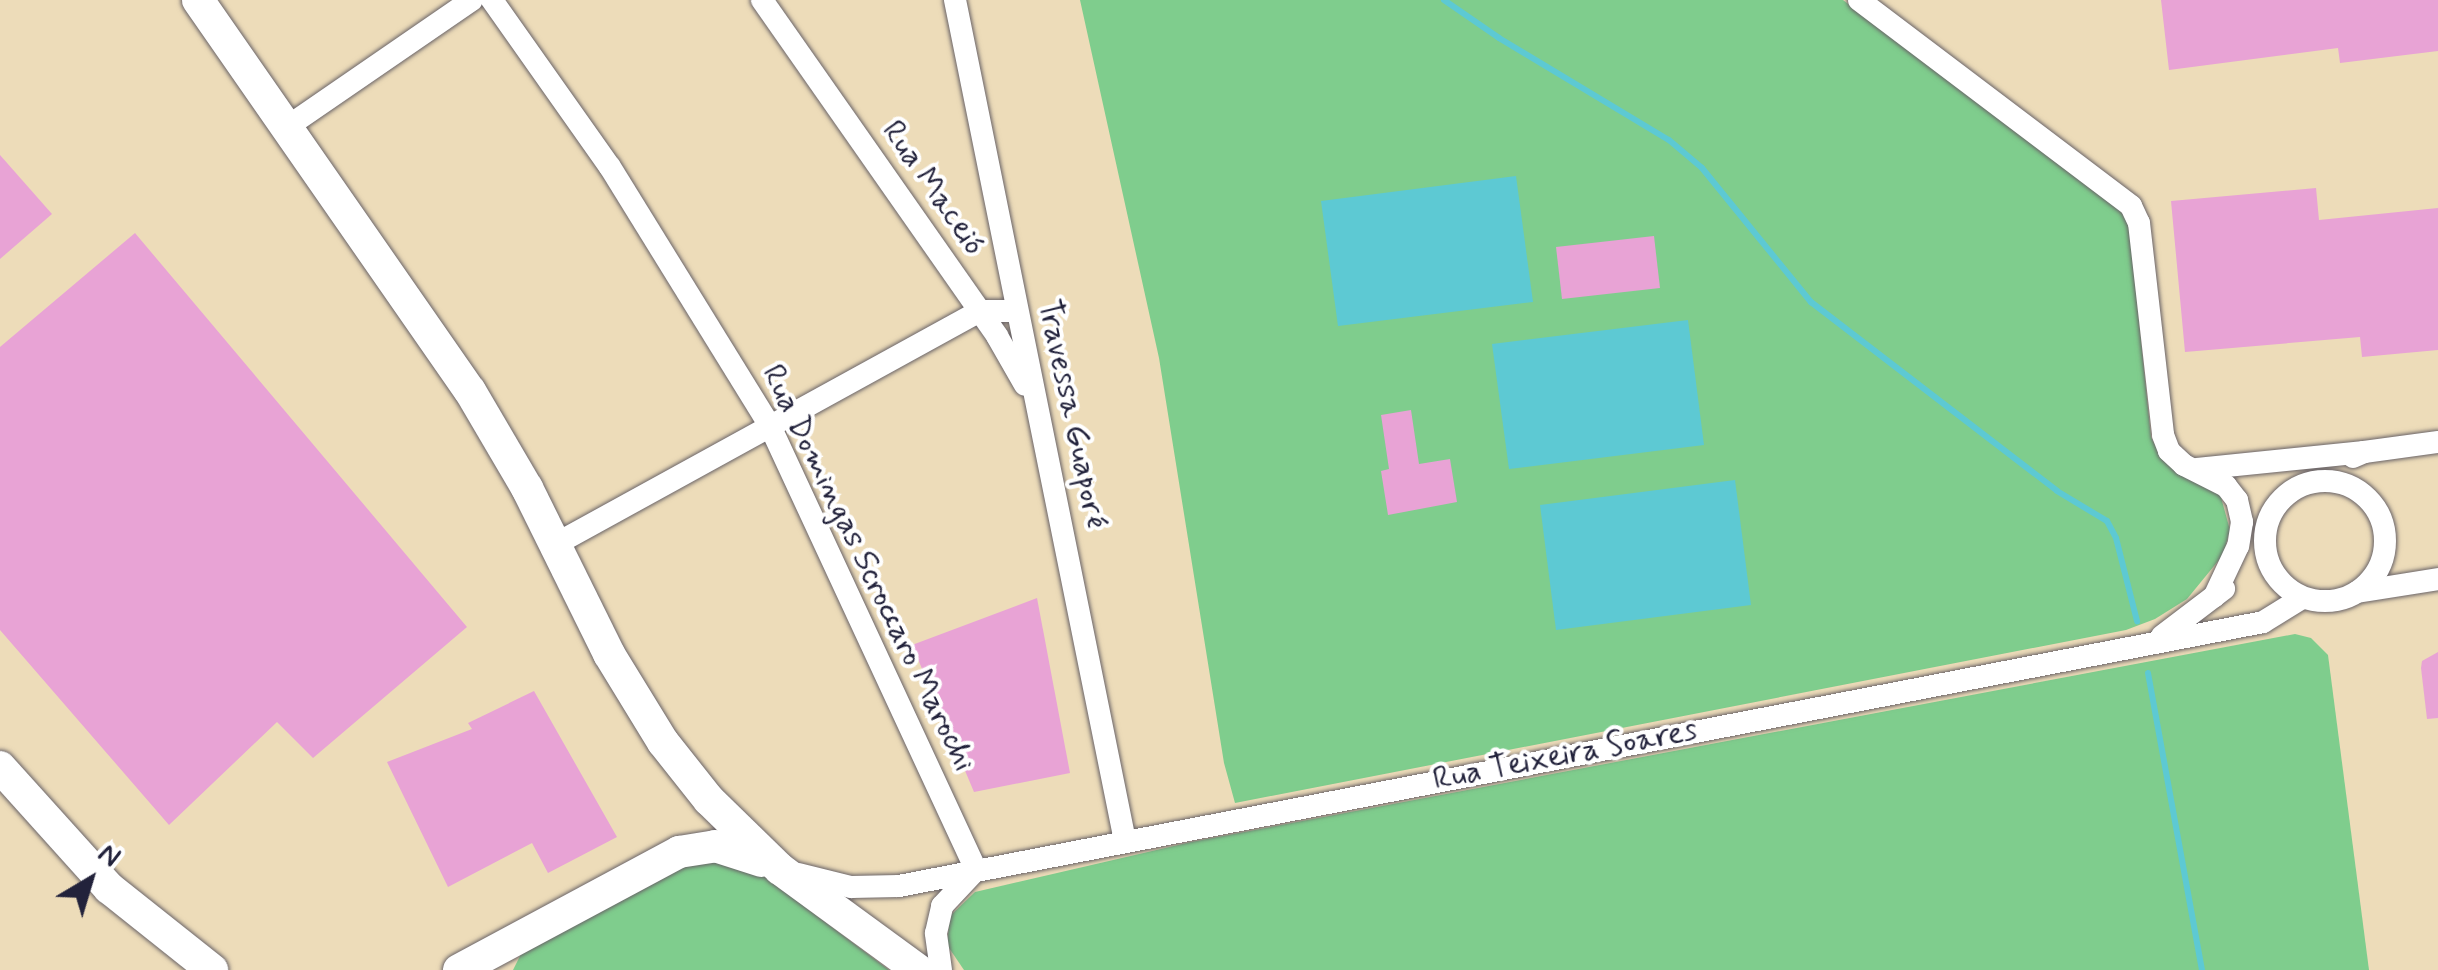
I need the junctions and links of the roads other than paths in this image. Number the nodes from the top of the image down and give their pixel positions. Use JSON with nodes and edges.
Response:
{"nodes":[{"id":1,"x":198,"y":0,"type":"edge"},
{"id":2,"x":472,"y":0,"type":"edge"},
{"id":3,"x":492,"y":0,"type":"edge"},
{"id":4,"x":762,"y":0,"type":"edge"},
{"id":5,"x":955,"y":0,"type":"edge"},
{"id":6,"x":1859,"y":0,"type":"edge"},
{"id":7,"x":287,"y":127,"type":"junction"},
{"id":8,"x":979,"y":310,"type":"junction"},
{"id":9,"x":1019,"y":318,"type":"junction"},
{"id":10,"x":997,"y":336,"type":"junction"},
{"id":11,"x":1040,"y":418,"type":"junction"},
{"id":12,"x":770,"y":426,"type":"junction"},
{"id":13,"x":2438,"y":442,"type":"edge"},
{"id":14,"x":2364,"y":452,"type":"junction"},
{"id":15,"x":2197,"y":469,"type":"junction"},
{"id":16,"x":2297,"y":487,"type":"junction"},
{"id":17,"x":2266,"y":530,"type":"junction"},
{"id":18,"x":556,"y":544,"type":"junction"},
{"id":19,"x":2438,"y":579,"type":"edge"},
{"id":20,"x":2357,"y":592,"type":"junction"},
{"id":21,"x":2214,"y":598,"type":"junction"},
{"id":22,"x":2302,"y":598,"type":"junction"},
{"id":23,"x":2154,"y":640,"type":"junction"},
{"id":24,"x":0,"y":768,"type":"edge"},
{"id":25,"x":1125,"y":841,"type":"junction"},
{"id":26,"x":780,"y":869,"type":"junction"},
{"id":27,"x":976,"y":870,"type":"junction"},
{"id":28,"x":504,"y":956,"type":"edge"},
{"id":29,"x":208,"y":969,"type":"edge"},
{"id":30,"x":460,"y":970,"type":"edge"},
{"id":31,"x":918,"y":970,"type":"edge"},
{"id":32,"x":941,"y":970,"type":"edge"}],
"edges":[{"from":1,"to":7,"type":"main road"},
{"from":2,"to":7,"type":"street"},
{"from":3,"to":12,"type":"street","name":"Rua Domingas Scroccaro Marochi"},
{"from":4,"to":8,"type":"street","name":"Rua Maceió"},
{"from":5,"to":9,"type":"street","name":"Travessa Guaporé"},
{"from":6,"to":15,"type":"street"},
{"from":7,"to":18,"type":"main road"},
{"from":8,"to":9,"type":"street"},
{"from":8,"to":10,"type":"street","name":"Rua Maceió"},
{"from":8,"to":12,"type":"street"},
{"from":9,"to":10,"type":"street"},
{"from":9,"to":11,"type":"street","name":"Travessa Guaporé"},
{"from":10,"to":11,"type":"street","name":"Rua Maceió"},
{"from":11,"to":25,"type":"street","name":"Travessa Guaporé"},
{"from":12,"to":18,"type":"street"},
{"from":12,"to":27,"type":"street","name":"Rua Domingas Scroccaro Marochi"},
{"from":13,"to":14,"type":"street"},
{"from":14,"to":15,"type":"street"},
{"from":14,"to":16,"type":"street"},
{"from":15,"to":21,"type":"street"},
{"from":16,"to":17,"type":"street"},
{"from":16,"to":20,"type":"street"},
{"from":17,"to":21,"type":"street","name":"Rua Teixeira Soares"},
{"from":17,"to":22,"type":"street"},
{"from":18,"to":26,"type":"main road"},
{"from":19,"to":20,"type":"street"},
{"from":20,"to":22,"type":"street"},
{"from":21,"to":23,"type":"street","name":"Rua Teixeira Soares"},
{"from":22,"to":23,"type":"street","name":"Rua Teixeira Soares"},
{"from":23,"to":25,"type":"street","name":"Rua Teixeira Soares"},
{"from":24,"to":29,"type":"main road"},
{"from":25,"to":27,"type":"street","name":"Rua Teixeira Soares"},
{"from":26,"to":27,"type":"street","name":"Rua Teixeira Soares"},
{"from":26,"to":28,"type":"main road","name":"Rua Teixeira Soares"},
{"from":26,"to":31,"type":"main road"},
{"from":27,"to":32,"type":"street"},
{"from":28,"to":30,"type":"main road","name":"Rua Teixeira Soares"}]}
